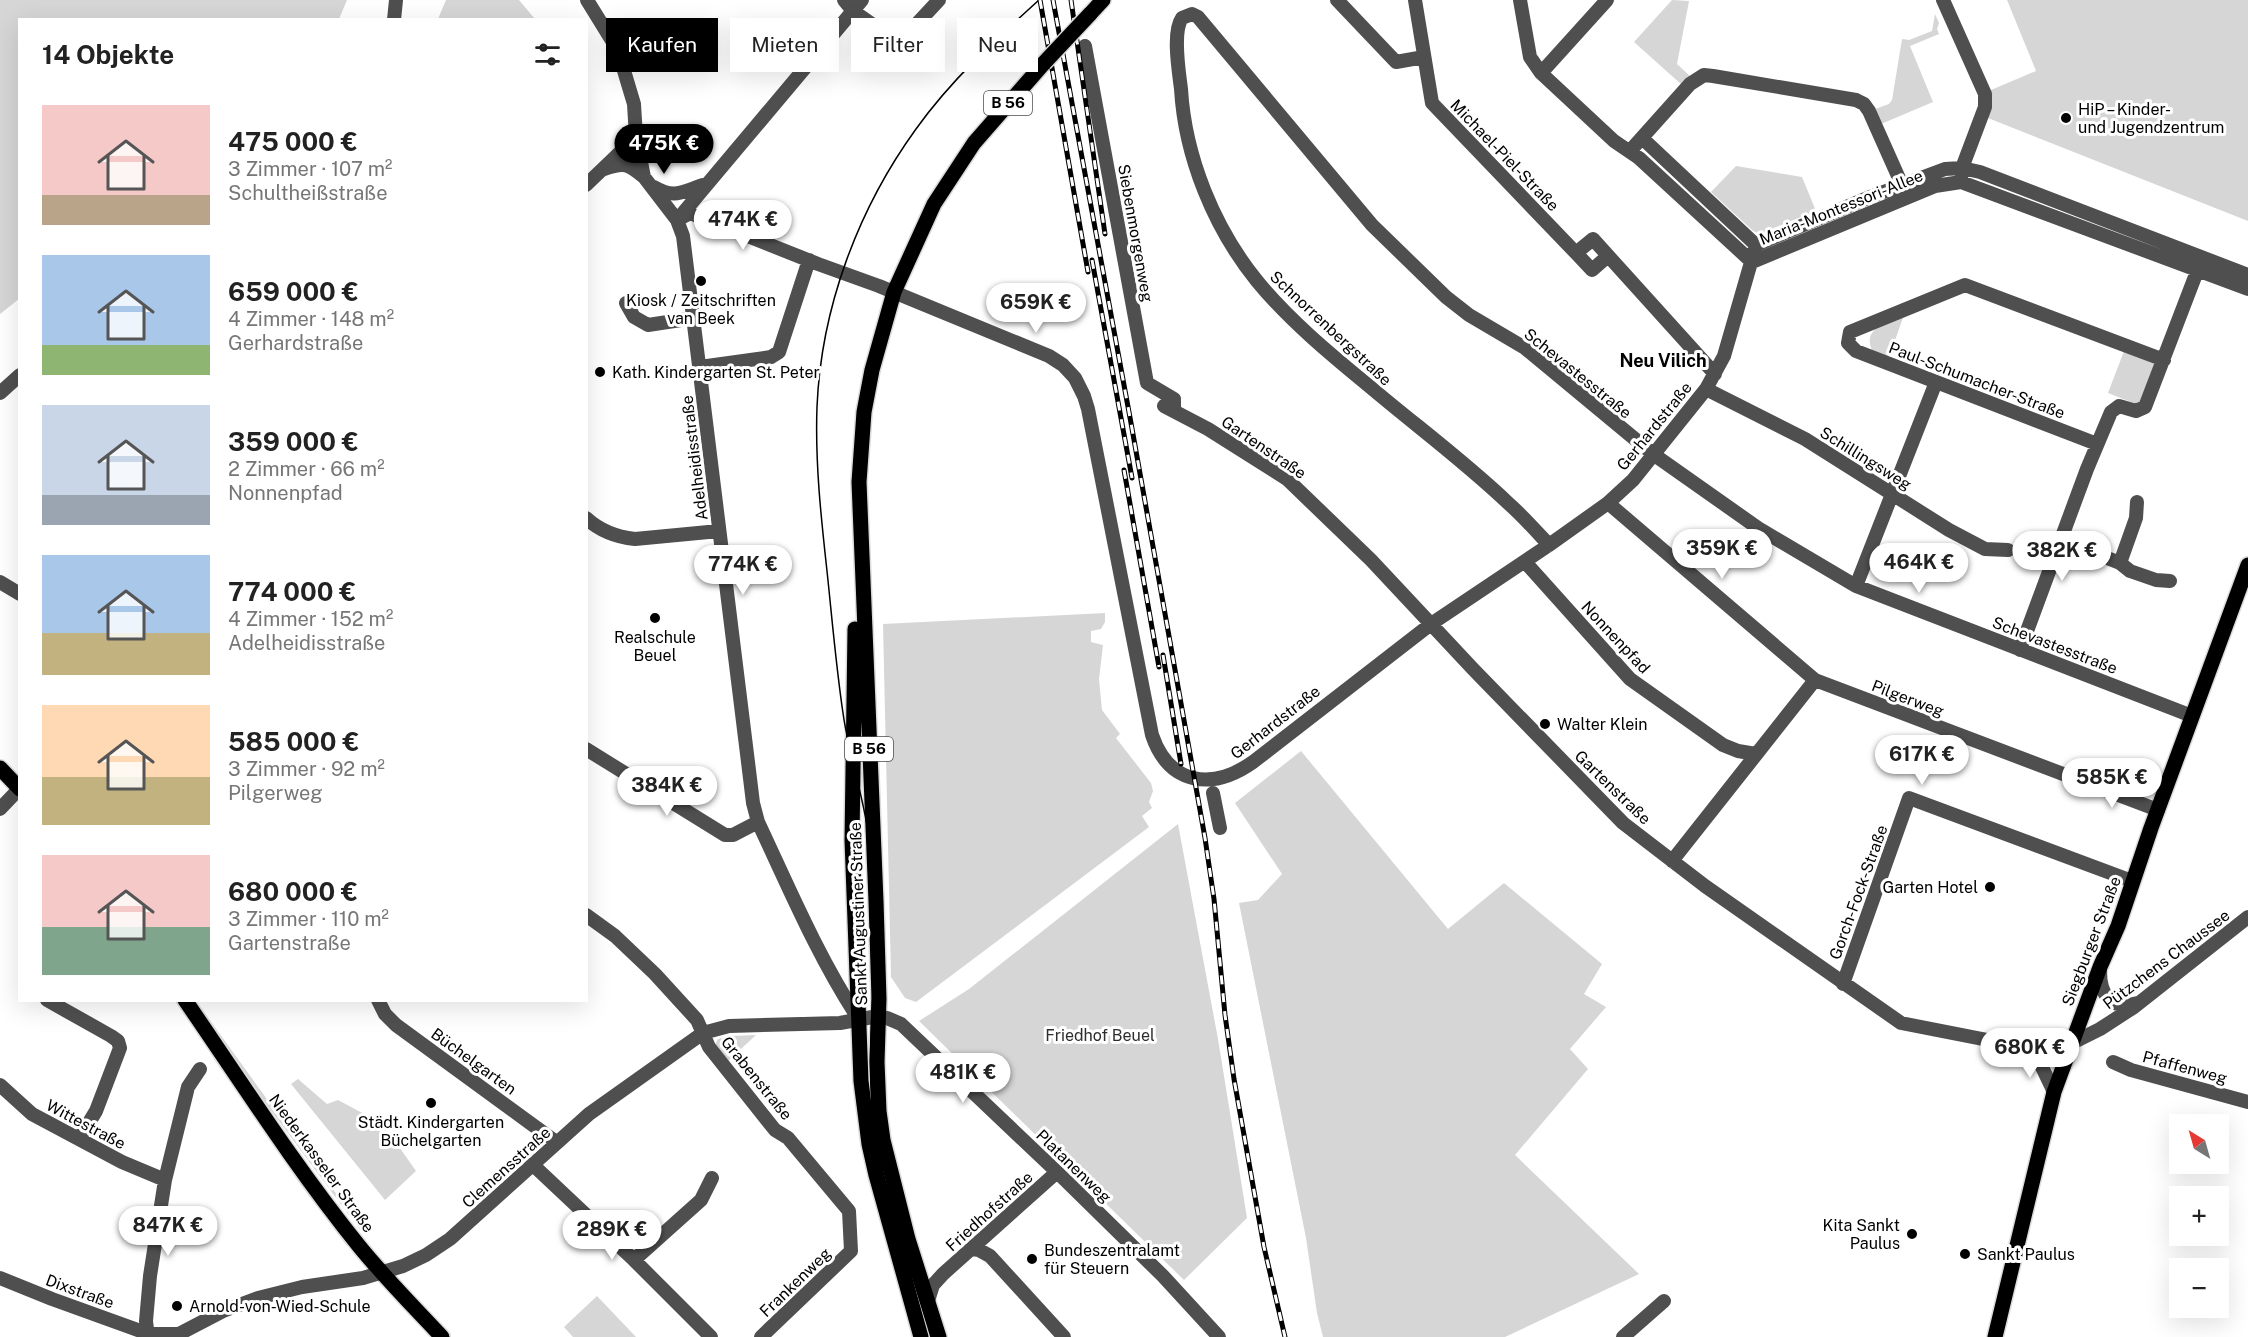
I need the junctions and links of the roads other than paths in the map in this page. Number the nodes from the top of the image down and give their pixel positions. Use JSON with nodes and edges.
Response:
{"nodes":[{"id":1,"x":396,"y":0,"type":"edge"},
{"id":2,"x":587,"y":0,"type":"edge"},
{"id":3,"x":939,"y":0,"type":"edge"},
{"id":4,"x":1103,"y":0,"type":"edge"},
{"id":5,"x":1337,"y":0,"type":"edge"},
{"id":6,"x":1415,"y":0,"type":"edge"},
{"id":7,"x":1520,"y":0,"type":"edge"},
{"id":8,"x":1607,"y":0,"type":"edge"},
{"id":9,"x":1943,"y":0,"type":"edge"},
{"id":10,"x":853,"y":4,"type":"edge"},
{"id":11,"x":394,"y":18,"type":"edge"},
{"id":12,"x":1178,"y":41,"type":"joint"},
{"id":13,"x":1085,"y":46,"type":"dead end"},
{"id":14,"x":1424,"y":57,"type":"junction"},
{"id":15,"x":1541,"y":73,"type":"junction"},
{"id":16,"x":636,"y":137,"type":"junction"},
{"id":17,"x":1642,"y":138,"type":"junction"},
{"id":18,"x":1630,"y":152,"type":"junction"},
{"id":19,"x":1962,"y":168,"type":"junction"},
{"id":20,"x":599,"y":171,"type":"junction"},
{"id":21,"x":648,"y":181,"type":"junction"},
{"id":22,"x":588,"y":182,"type":"edge"},
{"id":23,"x":1961,"y":182,"type":"junction"},
{"id":24,"x":705,"y":184,"type":"junction"},
{"id":25,"x":1902,"y":185,"type":"junction"},
{"id":26,"x":677,"y":220,"type":"junction"},
{"id":27,"x":1755,"y":246,"type":"junction"},
{"id":28,"x":1576,"y":253,"type":"junction"},
{"id":29,"x":1608,"y":256,"type":"junction"},
{"id":30,"x":809,"y":260,"type":"junction"},
{"id":31,"x":1752,"y":262,"type":"junction"},
{"id":32,"x":2200,"y":263,"type":"junction"},
{"id":33,"x":2248,"y":275,"type":"edge"},
{"id":34,"x":2248,"y":289,"type":"edge"},
{"id":35,"x":894,"y":292,"type":"junction"},
{"id":36,"x":626,"y":303,"type":"dead end"},
{"id":37,"x":694,"y":318,"type":"junction"},
{"id":38,"x":2164,"y":360,"type":"junction"},
{"id":39,"x":700,"y":367,"type":"junction"},
{"id":40,"x":1715,"y":374,"type":"junction"},
{"id":41,"x":18,"y":377,"type":"edge"},
{"id":42,"x":1936,"y":382,"type":"junction"},
{"id":43,"x":1706,"y":389,"type":"junction"},
{"id":44,"x":0,"y":393,"type":"edge"},
{"id":45,"x":1169,"y":408,"type":"joint"},
{"id":46,"x":2097,"y":444,"type":"junction"},
{"id":47,"x":1653,"y":454,"type":"junction"},
{"id":48,"x":859,"y":482,"type":"junction"},
{"id":49,"x":1891,"y":493,"type":"junction"},
{"id":50,"x":2137,"y":502,"type":"dead end"},
{"id":51,"x":1608,"y":503,"type":"junction"},
{"id":52,"x":588,"y":519,"type":"edge"},
{"id":53,"x":719,"y":531,"type":"junction"},
{"id":54,"x":2061,"y":540,"type":"junction"},
{"id":55,"x":1549,"y":545,"type":"junction"},
{"id":56,"x":2008,"y":550,"type":"dead end"},
{"id":57,"x":1525,"y":561,"type":"junction"},
{"id":58,"x":2120,"y":563,"type":"junction"},
{"id":59,"x":2248,"y":565,"type":"edge"},
{"id":60,"x":2170,"y":581,"type":"dead end"},
{"id":61,"x":0,"y":582,"type":"edge"},
{"id":62,"x":1856,"y":586,"type":"junction"},
{"id":63,"x":18,"y":593,"type":"edge"},
{"id":64,"x":1431,"y":624,"type":"junction"},
{"id":65,"x":2020,"y":650,"type":"junction"},
{"id":66,"x":1815,"y":680,"type":"junction"},
{"id":67,"x":2192,"y":716,"type":"junction"},
{"id":68,"x":588,"y":750,"type":"edge"},
{"id":69,"x":1756,"y":754,"type":"junction"},
{"id":70,"x":0,"y":768,"type":"edge"},
{"id":71,"x":18,"y":788,"type":"edge"},
{"id":72,"x":18,"y":790,"type":"edge"},
{"id":73,"x":1213,"y":793,"type":"dead end"},
{"id":74,"x":0,"y":809,"type":"edge"},
{"id":75,"x":2158,"y":810,"type":"junction"},
{"id":76,"x":754,"y":824,"type":"junction"},
{"id":77,"x":1220,"y":828,"type":"dead end"},
{"id":78,"x":1672,"y":861,"type":"junction"},
{"id":79,"x":2132,"y":881,"type":"junction"},
{"id":80,"x":588,"y":916,"type":"edge"},
{"id":81,"x":2248,"y":917,"type":"edge"},
{"id":82,"x":2100,"y":967,"type":"junction"},
{"id":83,"x":1843,"y":984,"type":"junction"},
{"id":84,"x":51,"y":1002,"type":"edge"},
{"id":85,"x":186,"y":1002,"type":"edge"},
{"id":86,"x":379,"y":1002,"type":"edge"},
{"id":87,"x":2140,"y":1002,"type":"junction"},
{"id":88,"x":878,"y":1016,"type":"junction"},
{"id":89,"x":858,"y":1018,"type":"junction"},
{"id":90,"x":703,"y":1033,"type":"junction"},
{"id":91,"x":2008,"y":1044,"type":"junction"},
{"id":92,"x":2072,"y":1045,"type":"junction"},
{"id":93,"x":2113,"y":1062,"type":"dead end"},
{"id":94,"x":200,"y":1070,"type":"dead end"},
{"id":95,"x":0,"y":1085,"type":"edge"},
{"id":96,"x":2054,"y":1092,"type":"junction"},
{"id":97,"x":2248,"y":1101,"type":"edge"},
{"id":98,"x":79,"y":1140,"type":"junction"},
{"id":99,"x":556,"y":1143,"type":"junction"},
{"id":100,"x":532,"y":1164,"type":"junction"},
{"id":101,"x":1057,"y":1172,"type":"junction"},
{"id":102,"x":712,"y":1178,"type":"dead end"},
{"id":103,"x":165,"y":1180,"type":"junction"},
{"id":104,"x":987,"y":1234,"type":"junction"},
{"id":105,"x":972,"y":1249,"type":"junction"},
{"id":106,"x":851,"y":1251,"type":"joint"},
{"id":107,"x":990,"y":1256,"type":"junction"},
{"id":108,"x":634,"y":1260,"type":"junction"},
{"id":109,"x":917,"y":1269,"type":"junction"},
{"id":110,"x":382,"y":1272,"type":"junction"},
{"id":111,"x":943,"y":1274,"type":"junction"},
{"id":112,"x":0,"y":1278,"type":"edge"},
{"id":113,"x":928,"y":1301,"type":"junction"},
{"id":114,"x":1664,"y":1301,"type":"dead end"},
{"id":115,"x":1210,"y":1334,"type":"edge"},
{"id":116,"x":149,"y":1335,"type":"edge"},
{"id":117,"x":442,"y":1337,"type":"edge"},
{"id":118,"x":711,"y":1337,"type":"edge"},
{"id":119,"x":761,"y":1337,"type":"edge"},
{"id":120,"x":921,"y":1337,"type":"edge"},
{"id":121,"x":939,"y":1337,"type":"edge"},
{"id":122,"x":1064,"y":1337,"type":"edge"},
{"id":123,"x":1623,"y":1337,"type":"edge"},
{"id":124,"x":1995,"y":1337,"type":"edge"}],
"edges":[{"from":1,"to":11,"type":"street"},
{"from":2,"to":16,"type":"street","name":"Adelheidisstraße"},
{"from":3,"to":10,"type":"street"},
{"from":4,"to":35,"type":"main road","name":"Sankt Augustiner Straße","number":"B 56","bridge":true},
{"from":5,"to":14,"type":"street"},
{"from":6,"to":14,"type":"street","name":"Michael-Piel-Straße"},
{"from":7,"to":15,"type":"street","name":"Maria-Montessori-Allee"},
{"from":8,"to":15,"type":"street"},
{"from":9,"to":19,"type":"street"},
{"from":10,"to":24,"type":"street"},
{"from":12,"to":47,"type":"street","name":"Schevastesstraße"},
{"from":12,"to":55,"type":"street","name":"Schnorrenbergstraße"},
{"from":13,"to":45,"type":"street","name":"Siebenmorgenweg"},
{"from":14,"to":28,"type":"street","name":"Michael-Piel-Straße"},
{"from":15,"to":18,"type":"street","name":"Maria-Montessori-Allee"},
{"from":16,"to":20,"type":"street"},
{"from":16,"to":21,"type":"street","name":"Adelheidisstraße"},
{"from":17,"to":18,"type":"street"},
{"from":17,"to":25,"type":"street"},
{"from":17,"to":27,"type":"street","name":"Maria-Montessori-Allee"},
{"from":18,"to":31,"type":"street","name":"Maria-Montessori-Allee"},
{"from":19,"to":23,"type":"street"},
{"from":19,"to":25,"type":"street","name":"Maria-Montessori-Allee"},
{"from":19,"to":32,"type":"street","name":"Maria-Montessori-Allee"},
{"from":20,"to":21,"type":"street"},
{"from":20,"to":22,"type":"street"},
{"from":21,"to":24,"type":"street"},
{"from":21,"to":26,"type":"street","name":"Adelheidisstraße"},
{"from":23,"to":31,"type":"street","name":"Maria-Montessori-Allee"},
{"from":23,"to":32,"type":"street","name":"Maria-Montessori-Allee"},
{"from":24,"to":26,"type":"street"},
{"from":25,"to":27,"type":"street","name":"Maria-Montessori-Allee"},
{"from":26,"to":30,"type":"street","name":"Gerhardstraße"},
{"from":26,"to":37,"type":"street","name":"Adelheidisstraße"},
{"from":27,"to":31,"type":"street","name":"Gerhardstraße"},
{"from":28,"to":29,"type":"street","name":"Michael-Piel-Straße"},
{"from":28,"to":29,"type":"street"},
{"from":29,"to":40,"type":"street"},
{"from":30,"to":35,"type":"street","name":"Gerhardstraße"},
{"from":30,"to":39,"type":"street"},
{"from":31,"to":40,"type":"street","name":"Gerhardstraße"},
{"from":32,"to":33,"type":"street","name":"Maria-Montessori-Allee"},
{"from":32,"to":34,"type":"street","name":"Maria-Montessori-Allee"},
{"from":32,"to":38,"type":"street"},
{"from":35,"to":48,"type":"main road","name":"Sankt Augustiner Straße","number":"B 56"},
{"from":35,"to":64,"type":"street","name":"Gerhardstraße"},
{"from":36,"to":37,"type":"street"},
{"from":37,"to":39,"type":"street","name":"Adelheidisstraße"},
{"from":38,"to":42,"type":"street","name":"Paul-Schumacher-Straße"},
{"from":38,"to":46,"type":"street"},
{"from":39,"to":53,"type":"street","name":"Adelheidisstraße"},
{"from":40,"to":43,"type":"street","name":"Gerhardstraße"},
{"from":41,"to":44,"type":"street"},
{"from":42,"to":46,"type":"street","name":"Paul-Schumacher-Straße"},
{"from":42,"to":49,"type":"street"},
{"from":43,"to":47,"type":"street","name":"Gerhardstraße"},
{"from":43,"to":49,"type":"street","name":"Schillingsweg"},
{"from":45,"to":64,"type":"street","name":"Gartenstraße"},
{"from":46,"to":54,"type":"street"},
{"from":47,"to":51,"type":"street","name":"Gerhardstraße"},
{"from":47,"to":62,"type":"street","name":"Schevastesstraße"},
{"from":48,"to":88,"type":"main road","name":"Sankt Augustiner Straße","number":"B 56"},
{"from":48,"to":89,"type":"main road","name":"Sankt Augustiner Straße","number":"B 56"},
{"from":49,"to":56,"type":"street","name":"Schillingsweg"},
{"from":49,"to":62,"type":"street"},
{"from":50,"to":58,"type":"street"},
{"from":51,"to":55,"type":"street","name":"Gerhardstraße"},
{"from":51,"to":66,"type":"street"},
{"from":52,"to":53,"type":"street"},
{"from":53,"to":76,"type":"street","name":"Adelheidisstraße"},
{"from":54,"to":58,"type":"street"},
{"from":54,"to":65,"type":"street"},
{"from":55,"to":57,"type":"street","name":"Gerhardstraße"},
{"from":57,"to":64,"type":"street","name":"Gerhardstraße"},
{"from":57,"to":69,"type":"street","name":"Nonnenpfad"},
{"from":58,"to":60,"type":"street"},
{"from":59,"to":67,"type":"main road","name":"Siegburger Straße"},
{"from":61,"to":63,"type":"street"},
{"from":62,"to":65,"type":"street","name":"Schevastesstraße"},
{"from":64,"to":78,"type":"street","name":"Gartenstraße"},
{"from":65,"to":67,"type":"street","name":"Schevastesstraße"},
{"from":66,"to":69,"type":"street"},
{"from":66,"to":75,"type":"street","name":"Pilgerweg"},
{"from":67,"to":75,"type":"main road","name":"Siegburger Straße"},
{"from":68,"to":76,"type":"street"},
{"from":69,"to":78,"type":"street"},
{"from":70,"to":71,"type":"main road"},
{"from":72,"to":74,"type":"street"},
{"from":73,"to":77,"type":"street"},
{"from":75,"to":79,"type":"main road","name":"Siegburger Straße"},
{"from":76,"to":89,"type":"street","name":"Adelheidisstraße"},
{"from":78,"to":83,"type":"street","name":"Gartenstraße"},
{"from":79,"to":82,"type":"main road","name":"Siegburger Straße"},
{"from":79,"to":83,"type":"street","name":"Gorch-Fock-Straße"},
{"from":80,"to":90,"type":"street","name":"Grabenstraße"},
{"from":81,"to":87,"type":"street","name":"Pützchens Chaussee"},
{"from":82,"to":87,"type":"street"},
{"from":82,"to":92,"type":"main road","name":"Siegburger Straße"},
{"from":83,"to":91,"type":"street","name":"Gartenstraße"},
{"from":84,"to":98,"type":"street"},
{"from":85,"to":110,"type":"main road","name":"Niederkasseler Straße"},
{"from":86,"to":99,"type":"street","name":"Büchelgarten"},
{"from":87,"to":92,"type":"street","name":"Pützchens Chaussee"},
{"from":88,"to":89,"type":"street","name":"Clemensstraße"},
{"from":88,"to":101,"type":"street","name":"Platanenweg"},
{"from":88,"to":109,"type":"main road","name":"Sankt Augustiner Straße","number":"B 56"},
{"from":89,"to":90,"type":"street","name":"Clemensstraße"},
{"from":89,"to":120,"type":"main road","name":"Sankt Augustiner Straße","number":"B 56"},
{"from":90,"to":99,"type":"street","name":"Clemensstraße"},
{"from":90,"to":106,"type":"street","name":"Grabenstraße"},
{"from":91,"to":92,"type":"street","name":"Gartenstraße"},
{"from":91,"to":96,"type":"street","name":"Gartenstraße"},
{"from":92,"to":96,"type":"main road","name":"Siegburger Straße"},
{"from":93,"to":97,"type":"street","name":"Pfaffenweg"},
{"from":94,"to":103,"type":"street"},
{"from":95,"to":98,"type":"street","name":"Wittestraße"},
{"from":96,"to":124,"type":"main road","name":"Siegburger Straße"},
{"from":98,"to":103,"type":"street","name":"Wittestraße"},
{"from":99,"to":100,"type":"street","name":"Clemensstraße"},
{"from":100,"to":108,"type":"street"},
{"from":100,"to":110,"type":"street","name":"Clemensstraße"},
{"from":101,"to":104,"type":"street","name":"Friedhofstraße"},
{"from":101,"to":115,"type":"street","name":"Platanenweg"},
{"from":102,"to":108,"type":"street"},
{"from":103,"to":116,"type":"street"},
{"from":104,"to":105,"type":"street","name":"Friedhofstraße"},
{"from":104,"to":107,"type":"street"},
{"from":105,"to":107,"type":"street"},
{"from":105,"to":111,"type":"street","name":"Friedhofstraße"},
{"from":106,"to":119,"type":"street","name":"Frankenweg"},
{"from":107,"to":122,"type":"street"},
{"from":108,"to":118,"type":"street"},
{"from":109,"to":111,"type":"street","name":"Friedhofstraße"},
{"from":109,"to":113,"type":"main road","name":"Sankt Augustiner Straße","number":"B 56"},
{"from":110,"to":116,"type":"street","name":"Clemensstraße"},
{"from":110,"to":117,"type":"main road","name":"Niederkasseler Straße"},
{"from":111,"to":113,"type":"street","name":"Friedhofstraße"},
{"from":112,"to":116,"type":"street","name":"Dixstraße"},
{"from":113,"to":121,"type":"main road","name":"Sankt Augustiner Straße","number":"B 56"},
{"from":114,"to":123,"type":"street"}]}
